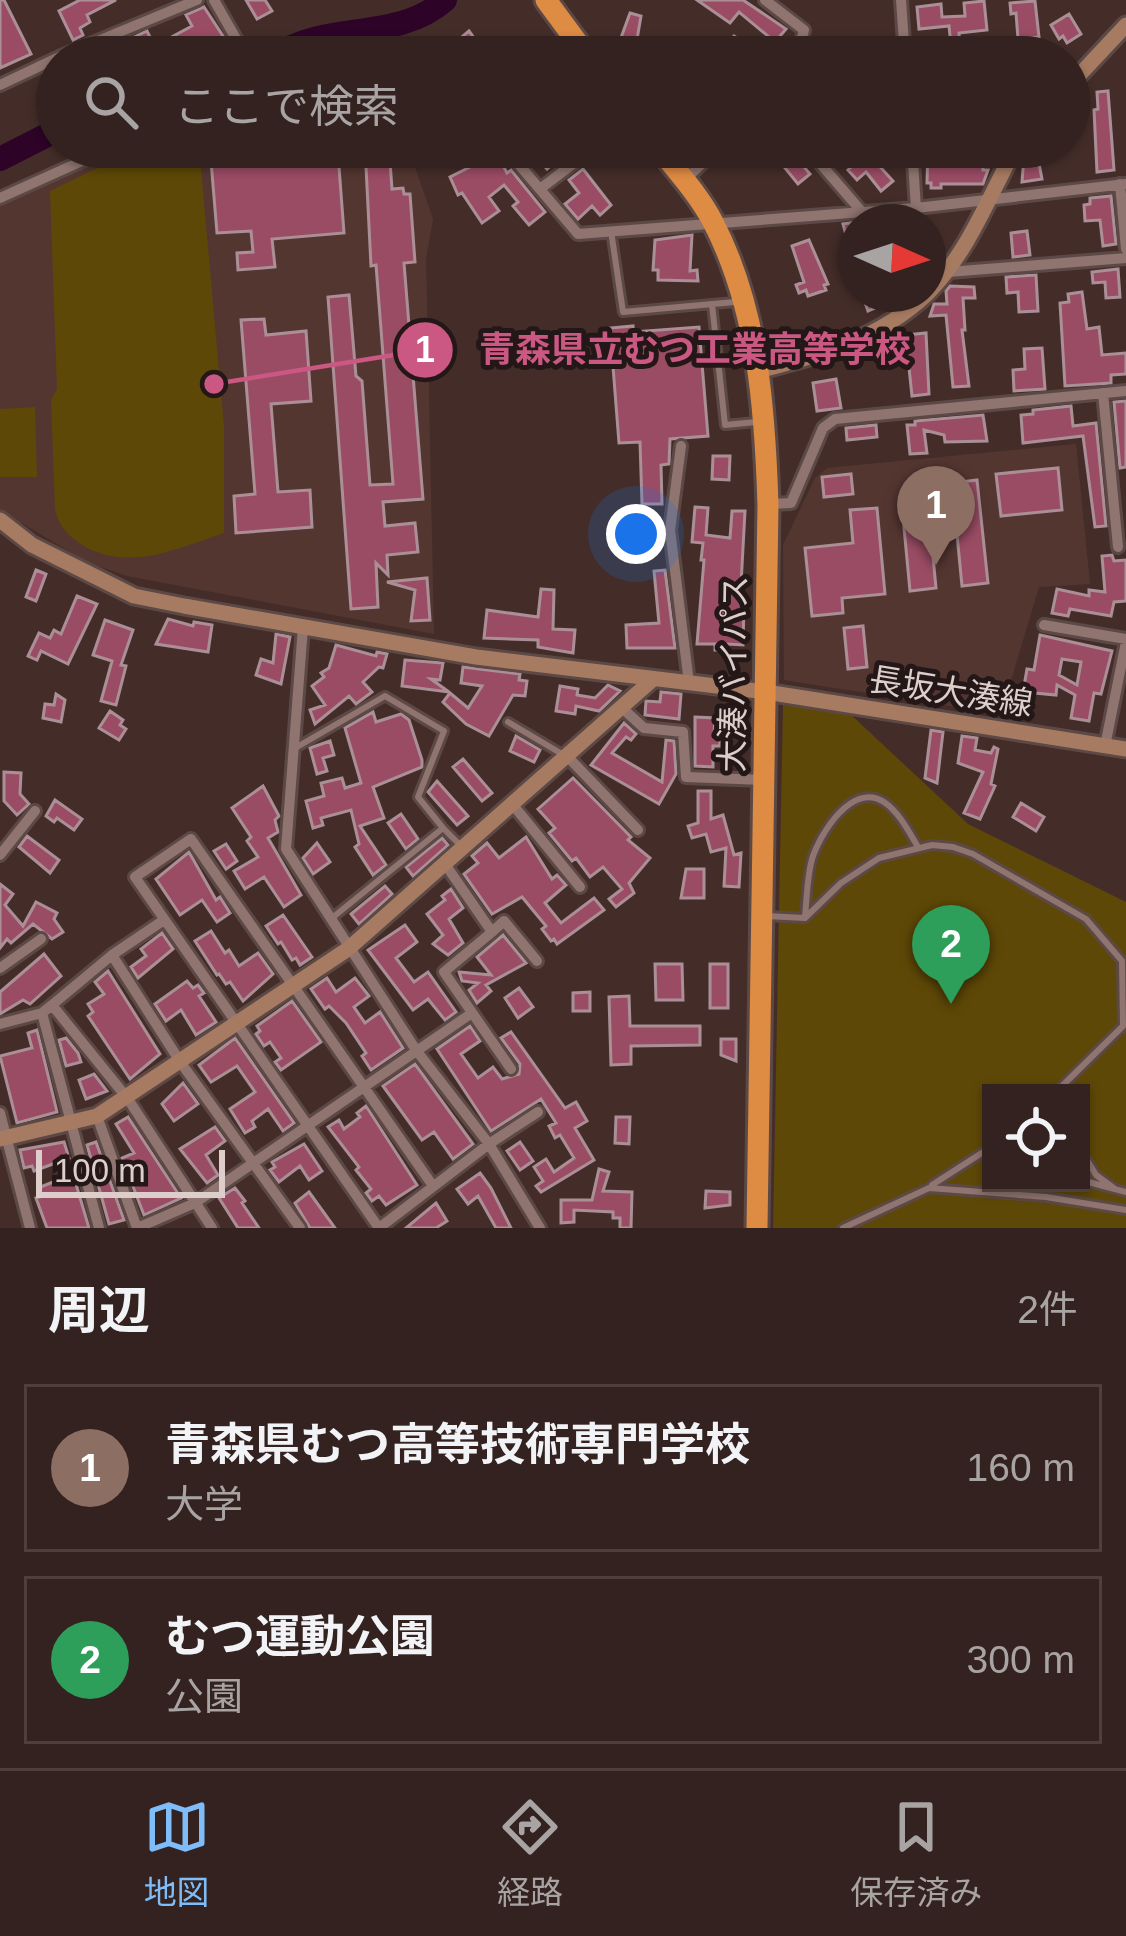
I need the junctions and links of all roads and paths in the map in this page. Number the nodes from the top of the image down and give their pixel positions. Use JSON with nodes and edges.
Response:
{"nodes":[{"id":1,"x":197,"y":0,"type":"edge"},
{"id":2,"x":214,"y":0,"type":"edge"},
{"id":3,"x":765,"y":0,"type":"edge"},
{"id":4,"x":901,"y":0,"type":"edge"},
{"id":5,"x":555,"y":3,"type":"edge"},
{"id":6,"x":1126,"y":25,"type":"edge"},
{"id":7,"x":109,"y":36,"type":"edge"},
{"id":8,"x":234,"y":36,"type":"edge"},
{"id":9,"x":575,"y":36,"type":"edge"},
{"id":10,"x":802,"y":36,"type":"edge"},
{"id":11,"x":904,"y":36,"type":"edge"},
{"id":12,"x":1090,"y":64,"type":"edge"},
{"id":13,"x":36,"y":68,"type":"edge"},
{"id":14,"x":0,"y":85,"type":"edge"},
{"id":15,"x":66,"y":168,"type":"edge"},
{"id":16,"x":522,"y":168,"type":"edge"},
{"id":17,"x":568,"y":168,"type":"edge"},
{"id":18,"x":675,"y":168,"type":"edge"},
{"id":19,"x":697,"y":168,"type":"edge"},
{"id":20,"x":824,"y":168,"type":"edge"},
{"id":21,"x":913,"y":168,"type":"edge"},
{"id":22,"x":1006,"y":168,"type":"edge"},
{"id":23,"x":685,"y":180,"type":"junction"},
{"id":24,"x":1123,"y":184,"type":"edge"},
{"id":25,"x":541,"y":189,"type":"junction"},
{"id":26,"x":0,"y":198,"type":"edge"},
{"id":27,"x":990,"y":199,"type":"junction"},
{"id":28,"x":855,"y":204,"type":"edge"},
{"id":29,"x":916,"y":204,"type":"edge"},
{"id":30,"x":946,"y":204,"type":"edge"},
{"id":31,"x":838,"y":213,"type":"edge"},
{"id":32,"x":712,"y":221,"type":"junction"},
{"id":33,"x":610,"y":231,"type":"junction"},
{"id":34,"x":1126,"y":249,"type":"edge"},
{"id":35,"x":1126,"y":258,"type":"edge"},
{"id":36,"x":948,"y":272,"type":"joint"},
{"id":37,"x":742,"y":301,"type":"junction"},
{"id":38,"x":712,"y":304,"type":"junction"},
{"id":39,"x":906,"y":312,"type":"edge"},
{"id":40,"x":758,"y":371,"type":"junction"},
{"id":41,"x":1126,"y":391,"type":"edge"},
{"id":42,"x":1103,"y":393,"type":"junction"},
{"id":43,"x":766,"y":422,"type":"junction"},
{"id":44,"x":681,"y":446,"type":"dead end"},
{"id":45,"x":768,"y":505,"type":"junction"},
{"id":46,"x":0,"y":520,"type":"edge"},
{"id":47,"x":1118,"y":547,"type":"dead end"},
{"id":48,"x":1045,"y":625,"type":"dead end"},
{"id":49,"x":303,"y":627,"type":"junction"},
{"id":50,"x":1126,"y":645,"type":"edge"},
{"id":51,"x":651,"y":680,"type":"junction"},
{"id":52,"x":689,"y":683,"type":"junction"},
{"id":53,"x":766,"y":692,"type":"junction"},
{"id":54,"x":622,"y":707,"type":"junction"},
{"id":55,"x":508,"y":722,"type":"dead end"},
{"id":56,"x":1106,"y":746,"type":"junction"},
{"id":57,"x":296,"y":748,"type":"junction"},
{"id":58,"x":1126,"y":749,"type":"edge"},
{"id":59,"x":568,"y":757,"type":"junction"},
{"id":60,"x":764,"y":780,"type":"junction"},
{"id":61,"x":513,"y":805,"type":"junction"},
{"id":62,"x":35,"y":811,"type":"dead end"},
{"id":63,"x":443,"y":828,"type":"junction"},
{"id":64,"x":638,"y":830,"type":"dead end"},
{"id":65,"x":918,"y":847,"type":"junction"},
{"id":66,"x":463,"y":849,"type":"junction"},
{"id":67,"x":0,"y":855,"type":"edge"},
{"id":68,"x":446,"y":864,"type":"junction"},
{"id":69,"x":580,"y":886,"type":"dead end"},
{"id":70,"x":762,"y":916,"type":"junction"},
{"id":71,"x":805,"y":918,"type":"junction"},
{"id":72,"x":164,"y":920,"type":"junction"},
{"id":73,"x":330,"y":920,"type":"junction"},
{"id":74,"x":492,"y":932,"type":"junction"},
{"id":75,"x":41,"y":939,"type":"dead end"},
{"id":76,"x":348,"y":949,"type":"junction"},
{"id":77,"x":112,"y":955,"type":"junction"},
{"id":78,"x":537,"y":961,"type":"dead end"},
{"id":79,"x":0,"y":968,"type":"edge"},
{"id":80,"x":293,"y":987,"type":"junction"},
{"id":81,"x":47,"y":1009,"type":"junction"},
{"id":82,"x":472,"y":1013,"type":"junction"},
{"id":83,"x":0,"y":1024,"type":"edge"},
{"id":84,"x":237,"y":1026,"type":"junction"},
{"id":85,"x":416,"y":1050,"type":"junction"},
{"id":86,"x":181,"y":1063,"type":"junction"},
{"id":87,"x":511,"y":1069,"type":"dead end"},
{"id":88,"x":1064,"y":1084,"type":"edge"},
{"id":89,"x":365,"y":1085,"type":"junction"},
{"id":90,"x":128,"y":1099,"type":"junction"},
{"id":91,"x":538,"y":1112,"type":"dead end"},
{"id":92,"x":0,"y":1113,"type":"edge"},
{"id":93,"x":97,"y":1116,"type":"junction"},
{"id":94,"x":72,"y":1123,"type":"junction"},
{"id":95,"x":307,"y":1126,"type":"junction"},
{"id":96,"x":3,"y":1138,"type":"edge"},
{"id":97,"x":489,"y":1144,"type":"junction"},
{"id":98,"x":982,"y":1153,"type":"edge"},
{"id":99,"x":252,"y":1164,"type":"junction"},
{"id":100,"x":1090,"y":1165,"type":"edge"},
{"id":101,"x":1090,"y":1182,"type":"edge"},
{"id":102,"x":433,"y":1186,"type":"junction"},
{"id":103,"x":929,"y":1188,"type":"junction"},
{"id":104,"x":1115,"y":1189,"type":"junction"},
{"id":105,"x":1047,"y":1192,"type":"edge"},
{"id":106,"x":1126,"y":1192,"type":"edge"},
{"id":107,"x":1046,"y":1197,"type":"junction"},
{"id":108,"x":195,"y":1203,"type":"junction"},
{"id":109,"x":1126,"y":1210,"type":"edge"},
{"id":110,"x":30,"y":1228,"type":"edge"},
{"id":111,"x":99,"y":1228,"type":"edge"},
{"id":112,"x":137,"y":1228,"type":"edge"},
{"id":113,"x":212,"y":1228,"type":"edge"},
{"id":114,"x":300,"y":1228,"type":"edge"},
{"id":115,"x":540,"y":1228,"type":"edge"},
{"id":116,"x":758,"y":1228,"type":"edge"},
{"id":117,"x":843,"y":1228,"type":"edge"}],
"edges":[{"from":1,"to":7,"type":"street"},
{"from":2,"to":8,"type":"street"},
{"from":3,"to":10,"type":"street"},
{"from":4,"to":11,"type":"street"},
{"from":5,"to":9,"type":"highway"},
{"from":6,"to":12,"type":"street"},
{"from":13,"to":14,"type":"street"},
{"from":15,"to":26,"type":"street"},
{"from":16,"to":25,"type":"street"},
{"from":17,"to":25,"type":"street"},
{"from":18,"to":23,"type":"highway","name":"大湊バイパス"},
{"from":19,"to":23,"type":"street"},
{"from":20,"to":28,"type":"street"},
{"from":21,"to":29,"type":"street"},
{"from":22,"to":27,"type":"street"},
{"from":23,"to":32,"type":"highway","name":"大湊バイパス"},
{"from":24,"to":27,"type":"street"},
{"from":24,"to":34,"type":"street"},
{"from":25,"to":33,"type":"street"},
{"from":27,"to":30,"type":"street"},
{"from":27,"to":36,"type":"street"},
{"from":31,"to":32,"type":"street"},
{"from":32,"to":33,"type":"street"},
{"from":32,"to":37,"type":"highway","name":"大湊バイパス"},
{"from":33,"to":38,"type":"lane"},
{"from":35,"to":36,"type":"street"},
{"from":37,"to":38,"type":"lane"},
{"from":37,"to":40,"type":"highway","name":"大湊バイパス"},
{"from":38,"to":43,"type":"lane"},
{"from":39,"to":40,"type":"street"},
{"from":40,"to":43,"type":"highway","name":"大湊バイパス"},
{"from":41,"to":42,"type":"street"},
{"from":42,"to":45,"type":"street"},
{"from":42,"to":47,"type":"street"},
{"from":43,"to":45,"type":"highway","name":"大湊バイパス"},
{"from":44,"to":52,"type":"street"},
{"from":45,"to":53,"type":"highway","name":"大湊バイパス"},
{"from":46,"to":49,"type":"street","name":"長坂大湊線"},
{"from":48,"to":50,"type":"street"},
{"from":49,"to":51,"type":"street","name":"長坂大湊線"},
{"from":49,"to":57,"type":"street"},
{"from":50,"to":56,"type":"street"},
{"from":51,"to":52,"type":"street","name":"長坂大湊線"},
{"from":51,"to":54,"type":"street"},
{"from":52,"to":53,"type":"street","name":"長坂大湊線"},
{"from":53,"to":56,"type":"street","name":"長坂大湊線"},
{"from":53,"to":60,"type":"highway","name":"大湊バイパス"},
{"from":54,"to":59,"type":"street"},
{"from":54,"to":60,"type":"street"},
{"from":55,"to":59,"type":"lane"},
{"from":56,"to":58,"type":"street","name":"長坂大湊線"},
{"from":57,"to":63,"type":"lane"},
{"from":57,"to":73,"type":"street"},
{"from":59,"to":61,"type":"street"},
{"from":59,"to":64,"type":"street"},
{"from":60,"to":70,"type":"highway","name":"大湊バイパス"},
{"from":61,"to":66,"type":"street"},
{"from":61,"to":69,"type":"street"},
{"from":62,"to":67,"type":"street"},
{"from":63,"to":66,"type":"lane"},
{"from":63,"to":73,"type":"lane"},
{"from":65,"to":71,"type":"lane"},
{"from":65,"to":71,"type":"lane"},
{"from":65,"to":88,"type":"lane"},
{"from":66,"to":68,"type":"street"},
{"from":68,"to":74,"type":"street"},
{"from":68,"to":76,"type":"street"},
{"from":70,"to":71,"type":"lane"},
{"from":70,"to":116,"type":"highway","name":"大湊バイパス"},
{"from":72,"to":77,"type":"street"},
{"from":72,"to":80,"type":"street"},
{"from":72,"to":84,"type":"street"},
{"from":73,"to":76,"type":"street"},
{"from":74,"to":78,"type":"street"},
{"from":74,"to":82,"type":"street"},
{"from":75,"to":79,"type":"street"},
{"from":76,"to":80,"type":"street"},
{"from":76,"to":85,"type":"street"},
{"from":77,"to":81,"type":"street"},
{"from":77,"to":86,"type":"street"},
{"from":80,"to":84,"type":"street"},
{"from":80,"to":89,"type":"street"},
{"from":81,"to":83,"type":"street"},
{"from":81,"to":90,"type":"street"},
{"from":81,"to":94,"type":"street"},
{"from":82,"to":85,"type":"street"},
{"from":82,"to":87,"type":"street"},
{"from":84,"to":86,"type":"street"},
{"from":84,"to":95,"type":"street"},
{"from":85,"to":89,"type":"street"},
{"from":85,"to":97,"type":"street"},
{"from":86,"to":90,"type":"street"},
{"from":86,"to":99,"type":"street"},
{"from":89,"to":95,"type":"street"},
{"from":89,"to":102,"type":"street"},
{"from":90,"to":93,"type":"street"},
{"from":90,"to":108,"type":"street"},
{"from":91,"to":97,"type":"street"},
{"from":92,"to":96,"type":"street"},
{"from":93,"to":94,"type":"street"},
{"from":93,"to":112,"type":"street"},
{"from":94,"to":96,"type":"street"},
{"from":94,"to":111,"type":"street"},
{"from":95,"to":99,"type":"street"},
{"from":95,"to":102,"type":"street"},
{"from":96,"to":110,"type":"street"},
{"from":97,"to":102,"type":"street"},
{"from":97,"to":115,"type":"street"},
{"from":98,"to":103,"type":"lane"},
{"from":99,"to":108,"type":"street"},
{"from":99,"to":114,"type":"street"},
{"from":100,"to":104,"type":"lane"},
{"from":101,"to":104,"type":"lane"},
{"from":103,"to":107,"type":"lane"},
{"from":103,"to":117,"type":"lane"},
{"from":104,"to":106,"type":"lane"},
{"from":105,"to":107,"type":"lane"},
{"from":107,"to":109,"type":"lane"},
{"from":108,"to":112,"type":"street"},
{"from":108,"to":113,"type":"street"}]}
